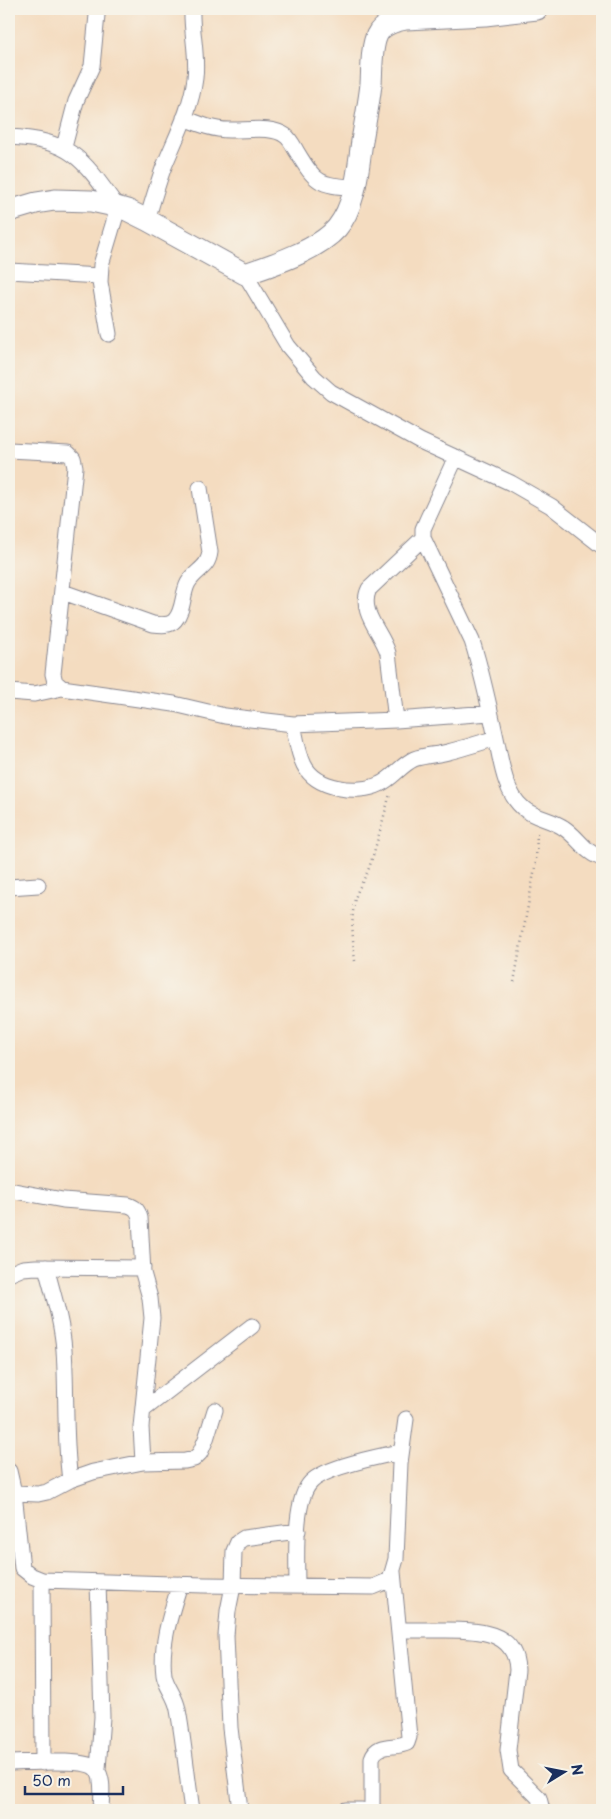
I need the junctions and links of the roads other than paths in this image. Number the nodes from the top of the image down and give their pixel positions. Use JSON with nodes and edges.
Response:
{"nodes":[{"id":1,"x":192,"y":9,"type":"edge"},
{"id":2,"x":538,"y":9,"type":"edge"},
{"id":3,"x":97,"y":14,"type":"dead end"},
{"id":4,"x":390,"y":15,"type":"edge"},
{"id":5,"x":184,"y":118,"type":"junction"},
{"id":6,"x":9,"y":137,"type":"edge"},
{"id":7,"x":64,"y":147,"type":"junction"},
{"id":8,"x":354,"y":187,"type":"junction"},
{"id":9,"x":118,"y":208,"type":"junction"},
{"id":10,"x":9,"y":211,"type":"edge"},
{"id":11,"x":147,"y":220,"type":"junction"},
{"id":12,"x":9,"y":271,"type":"edge"},
{"id":13,"x":245,"y":274,"type":"junction"},
{"id":14,"x":100,"y":276,"type":"junction"},
{"id":15,"x":110,"y":334,"type":"dead end"},
{"id":16,"x":9,"y":450,"type":"edge"},
{"id":17,"x":456,"y":457,"type":"junction"},
{"id":18,"x":200,"y":488,"type":"dead end"},
{"id":19,"x":423,"y":538,"type":"junction"},
{"id":20,"x":602,"y":546,"type":"edge"},
{"id":21,"x":62,"y":592,"type":"junction"},
{"id":22,"x":62,"y":688,"type":"junction"},
{"id":23,"x":9,"y":692,"type":"edge"},
{"id":24,"x":490,"y":713,"type":"junction"},
{"id":25,"x":396,"y":720,"type":"junction"},
{"id":26,"x":293,"y":724,"type":"junction"},
{"id":27,"x":496,"y":738,"type":"junction"},
{"id":28,"x":602,"y":858,"type":"edge"},
{"id":29,"x":38,"y":885,"type":"dead end"},
{"id":30,"x":9,"y":887,"type":"edge"},
{"id":31,"x":9,"y":1190,"type":"edge"},
{"id":32,"x":46,"y":1267,"type":"junction"},
{"id":33,"x":143,"y":1268,"type":"junction"},
{"id":34,"x":9,"y":1274,"type":"edge"},
{"id":35,"x":252,"y":1326,"type":"dead end"},
{"id":36,"x":143,"y":1410,"type":"junction"},
{"id":37,"x":215,"y":1410,"type":"dead end"},
{"id":38,"x":406,"y":1419,"type":"dead end"},
{"id":39,"x":401,"y":1452,"type":"junction"},
{"id":40,"x":143,"y":1462,"type":"junction"},
{"id":41,"x":9,"y":1471,"type":"edge"},
{"id":42,"x":70,"y":1480,"type":"junction"},
{"id":43,"x":14,"y":1493,"type":"junction"},
{"id":44,"x":298,"y":1532,"type":"junction"},
{"id":45,"x":393,"y":1572,"type":"junction"},
{"id":46,"x":42,"y":1580,"type":"junction"},
{"id":47,"x":98,"y":1582,"type":"junction"},
{"id":48,"x":180,"y":1584,"type":"junction"},
{"id":49,"x":233,"y":1586,"type":"junction"},
{"id":50,"x":297,"y":1586,"type":"junction"},
{"id":51,"x":399,"y":1630,"type":"junction"},
{"id":52,"x":43,"y":1762,"type":"junction"},
{"id":53,"x":9,"y":1763,"type":"edge"},
{"id":54,"x":98,"y":1769,"type":"junction"},
{"id":55,"x":101,"y":1810,"type":"edge"},
{"id":56,"x":192,"y":1810,"type":"edge"},
{"id":57,"x":240,"y":1810,"type":"edge"},
{"id":58,"x":346,"y":1810,"type":"edge"},
{"id":59,"x":362,"y":1810,"type":"edge"},
{"id":60,"x":372,"y":1810,"type":"edge"},
{"id":61,"x":542,"y":1810,"type":"edge"}],
"edges":[{"from":1,"to":5,"type":"street"},
{"from":2,"to":4,"type":"street"},
{"from":3,"to":7,"type":"street"},
{"from":4,"to":8,"type":"street"},
{"from":5,"to":8,"type":"street"},
{"from":5,"to":11,"type":"street"},
{"from":6,"to":7,"type":"street"},
{"from":7,"to":9,"type":"street"},
{"from":8,"to":13,"type":"street"},
{"from":9,"to":10,"type":"street"},
{"from":9,"to":11,"type":"street"},
{"from":9,"to":14,"type":"street"},
{"from":11,"to":13,"type":"street"},
{"from":12,"to":14,"type":"street"},
{"from":13,"to":17,"type":"street"},
{"from":14,"to":15,"type":"street"},
{"from":16,"to":21,"type":"street"},
{"from":17,"to":19,"type":"street"},
{"from":17,"to":20,"type":"street"},
{"from":18,"to":21,"type":"street"},
{"from":19,"to":24,"type":"street"},
{"from":19,"to":25,"type":"street"},
{"from":21,"to":22,"type":"street"},
{"from":22,"to":23,"type":"street"},
{"from":22,"to":26,"type":"street"},
{"from":24,"to":25,"type":"street"},
{"from":24,"to":27,"type":"street"},
{"from":25,"to":26,"type":"street"},
{"from":26,"to":27,"type":"street"},
{"from":27,"to":28,"type":"street"},
{"from":29,"to":30,"type":"street"},
{"from":31,"to":33,"type":"street"},
{"from":32,"to":33,"type":"street"},
{"from":32,"to":34,"type":"street"},
{"from":32,"to":42,"type":"street"},
{"from":33,"to":36,"type":"street"},
{"from":35,"to":36,"type":"street"},
{"from":36,"to":40,"type":"street"},
{"from":37,"to":40,"type":"street"},
{"from":38,"to":39,"type":"street"},
{"from":39,"to":44,"type":"street"},
{"from":39,"to":45,"type":"street"},
{"from":40,"to":42,"type":"street"},
{"from":41,"to":43,"type":"street"},
{"from":42,"to":43,"type":"street"},
{"from":43,"to":46,"type":"street"},
{"from":44,"to":49,"type":"street"},
{"from":44,"to":50,"type":"street"},
{"from":45,"to":50,"type":"street"},
{"from":45,"to":51,"type":"street"},
{"from":46,"to":47,"type":"street"},
{"from":46,"to":52,"type":"street"},
{"from":47,"to":48,"type":"street"},
{"from":47,"to":54,"type":"street"},
{"from":48,"to":49,"type":"street"},
{"from":48,"to":56,"type":"street"},
{"from":49,"to":50,"type":"street"},
{"from":49,"to":57,"type":"street"},
{"from":51,"to":60,"type":"street"},
{"from":51,"to":61,"type":"street"},
{"from":52,"to":53,"type":"street"},
{"from":52,"to":54,"type":"street"},
{"from":54,"to":55,"type":"street"},
{"from":58,"to":59,"type":"street"}]}
